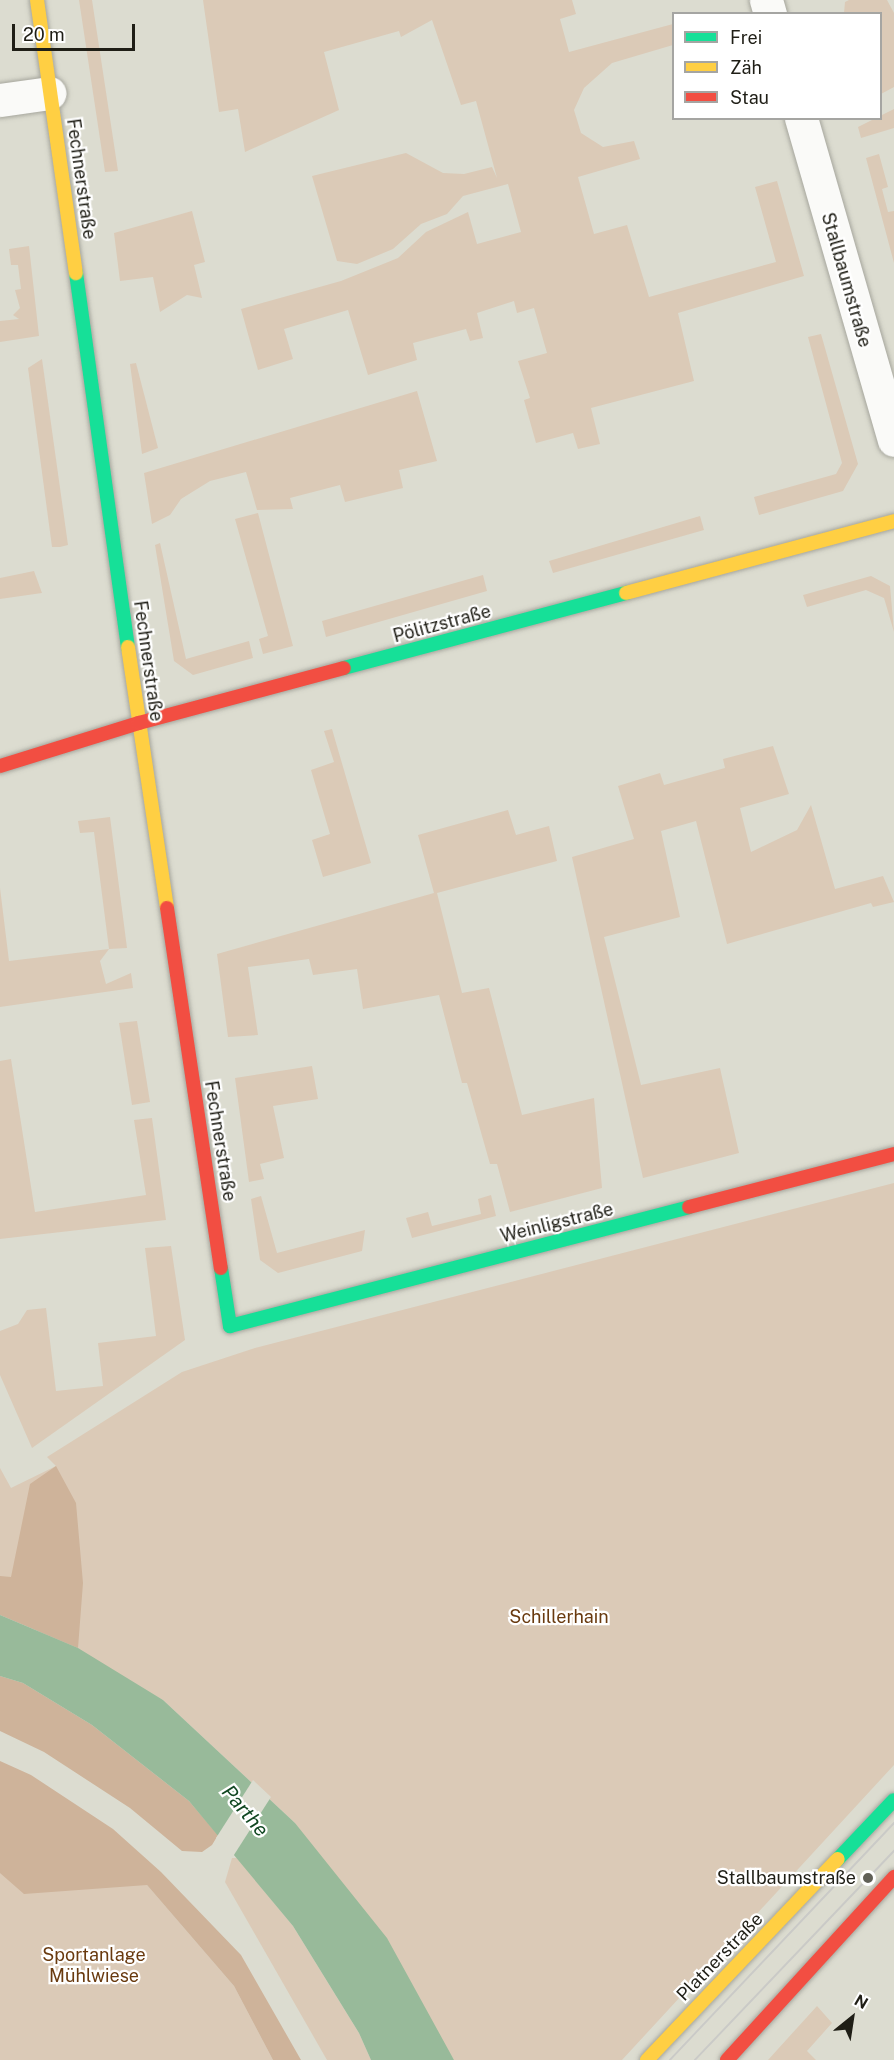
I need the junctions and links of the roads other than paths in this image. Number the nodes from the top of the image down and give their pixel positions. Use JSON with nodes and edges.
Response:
{"nodes":[{"id":1,"x":37,"y":0,"type":"edge"},
{"id":2,"x":50,"y":93,"type":"junction"},
{"id":3,"x":0,"y":100,"type":"edge"},
{"id":4,"x":802,"y":120,"type":"edge"},
{"id":5,"x":894,"y":440,"type":"edge"},
{"id":6,"x":894,"y":521,"type":"edge"},
{"id":7,"x":139,"y":723,"type":"junction"},
{"id":8,"x":0,"y":766,"type":"edge"},
{"id":9,"x":894,"y":1154,"type":"edge"},
{"id":10,"x":230,"y":1326,"type":"joint"},
{"id":11,"x":894,"y":1800,"type":"edge"},
{"id":12,"x":894,"y":1877,"type":"edge"},
{"id":13,"x":647,"y":2060,"type":"edge"},
{"id":14,"x":727,"y":2060,"type":"edge"}],
"edges":[{"from":1,"to":2,"type":"street","name":"Fechnerstraße"},
{"from":2,"to":3,"type":"street"},
{"from":2,"to":7,"type":"street","name":"Fechnerstraße"},
{"from":4,"to":5,"type":"street","name":"Stallbaumstraße"},
{"from":6,"to":7,"type":"street","name":"Pölitzstraße"},
{"from":7,"to":8,"type":"street","name":"Pölitzstraße"},
{"from":7,"to":10,"type":"street","name":"Fechnerstraße"},
{"from":9,"to":10,"type":"street","name":"Weinligstraße"},
{"from":11,"to":13,"type":"street","name":"Platnerstraße"},
{"from":12,"to":14,"type":"street"}]}
